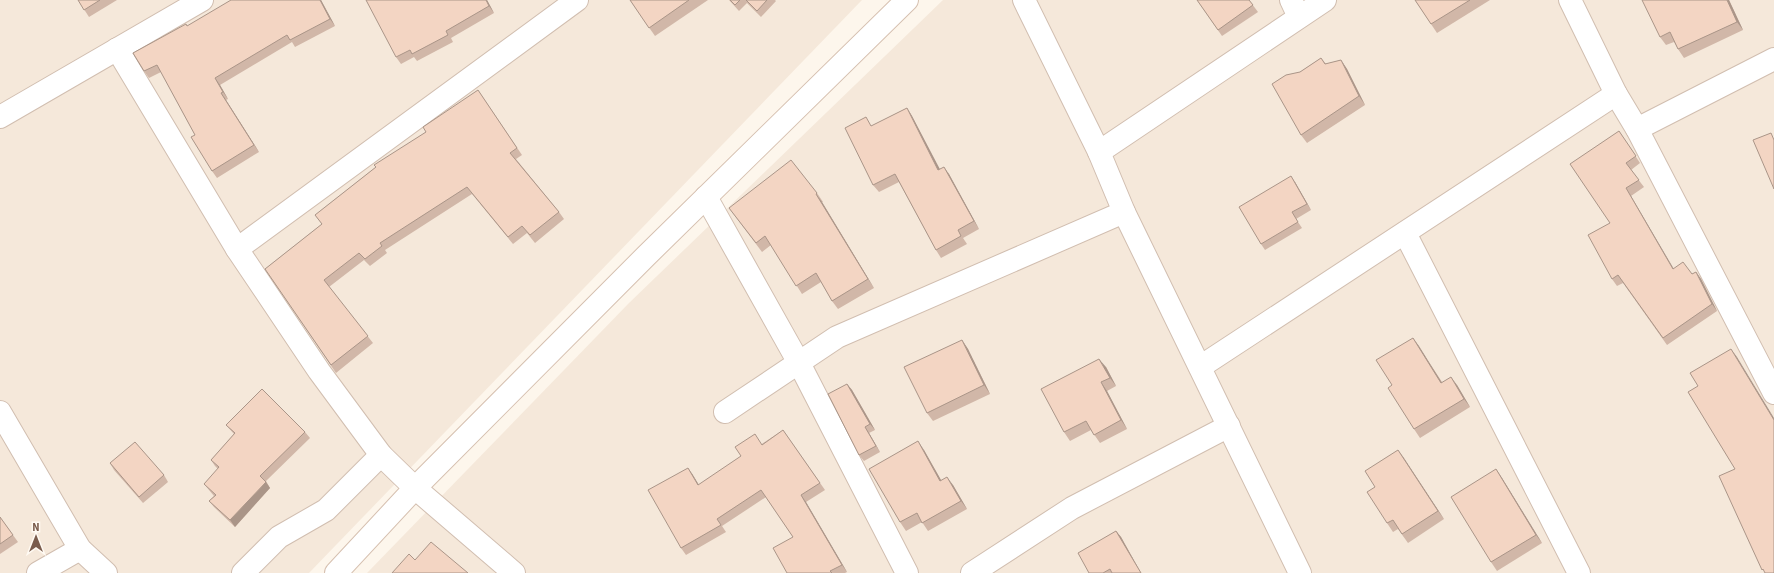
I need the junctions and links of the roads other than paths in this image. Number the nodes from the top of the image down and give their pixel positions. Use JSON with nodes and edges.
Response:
{"nodes":[{"id":1,"x":202,"y":0,"type":"edge"},
{"id":2,"x":578,"y":0,"type":"edge"},
{"id":3,"x":907,"y":0,"type":"edge"},
{"id":4,"x":1024,"y":0,"type":"edge"},
{"id":5,"x":1325,"y":0,"type":"edge"},
{"id":6,"x":1570,"y":0,"type":"edge"},
{"id":7,"x":1295,"y":8,"type":"edge"},
{"id":8,"x":118,"y":50,"type":"junction"},
{"id":9,"x":1774,"y":59,"type":"edge"},
{"id":10,"x":1616,"y":94,"type":"junction"},
{"id":11,"x":0,"y":117,"type":"edge"},
{"id":12,"x":1637,"y":129,"type":"junction"},
{"id":13,"x":1098,"y":152,"type":"junction"},
{"id":14,"x":706,"y":197,"type":"junction"},
{"id":15,"x":1124,"y":212,"type":"junction"},
{"id":16,"x":1405,"y":233,"type":"junction"},
{"id":17,"x":237,"y":249,"type":"junction"},
{"id":18,"x":799,"y":363,"type":"junction"},
{"id":19,"x":1200,"y":367,"type":"junction"},
{"id":20,"x":1774,"y":393,"type":"edge"},
{"id":21,"x":0,"y":412,"type":"edge"},
{"id":22,"x":725,"y":412,"type":"dead end"},
{"id":23,"x":1229,"y":426,"type":"junction"},
{"id":24,"x":381,"y":455,"type":"junction"},
{"id":25,"x":415,"y":488,"type":"junction"},
{"id":26,"x":80,"y":549,"type":"junction"},
{"id":27,"x":38,"y":573,"type":"edge"},
{"id":28,"x":106,"y":573,"type":"edge"},
{"id":29,"x":243,"y":573,"type":"edge"},
{"id":30,"x":336,"y":573,"type":"edge"},
{"id":31,"x":514,"y":573,"type":"edge"},
{"id":32,"x":907,"y":573,"type":"edge"},
{"id":33,"x":972,"y":573,"type":"edge"},
{"id":34,"x":1300,"y":573,"type":"edge"},
{"id":35,"x":1578,"y":573,"type":"edge"}],
"edges":[{"from":1,"to":8,"type":"street"},
{"from":2,"to":17,"type":"street"},
{"from":3,"to":14,"type":"street"},
{"from":4,"to":13,"type":"street"},
{"from":5,"to":7,"type":"street"},
{"from":6,"to":10,"type":"street"},
{"from":7,"to":13,"type":"street"},
{"from":8,"to":11,"type":"street"},
{"from":8,"to":17,"type":"street"},
{"from":9,"to":12,"type":"street"},
{"from":10,"to":12,"type":"street"},
{"from":10,"to":16,"type":"street"},
{"from":12,"to":20,"type":"street"},
{"from":13,"to":15,"type":"street"},
{"from":14,"to":18,"type":"street"},
{"from":14,"to":25,"type":"street"},
{"from":15,"to":18,"type":"street"},
{"from":15,"to":19,"type":"street"},
{"from":16,"to":19,"type":"street"},
{"from":16,"to":35,"type":"street"},
{"from":17,"to":24,"type":"street"},
{"from":18,"to":22,"type":"street"},
{"from":18,"to":32,"type":"street"},
{"from":19,"to":23,"type":"street"},
{"from":21,"to":26,"type":"street"},
{"from":23,"to":33,"type":"street"},
{"from":23,"to":34,"type":"street"},
{"from":24,"to":25,"type":"street"},
{"from":24,"to":29,"type":"street"},
{"from":25,"to":30,"type":"street"},
{"from":25,"to":31,"type":"street"},
{"from":26,"to":27,"type":"street"},
{"from":26,"to":28,"type":"street"}]}
